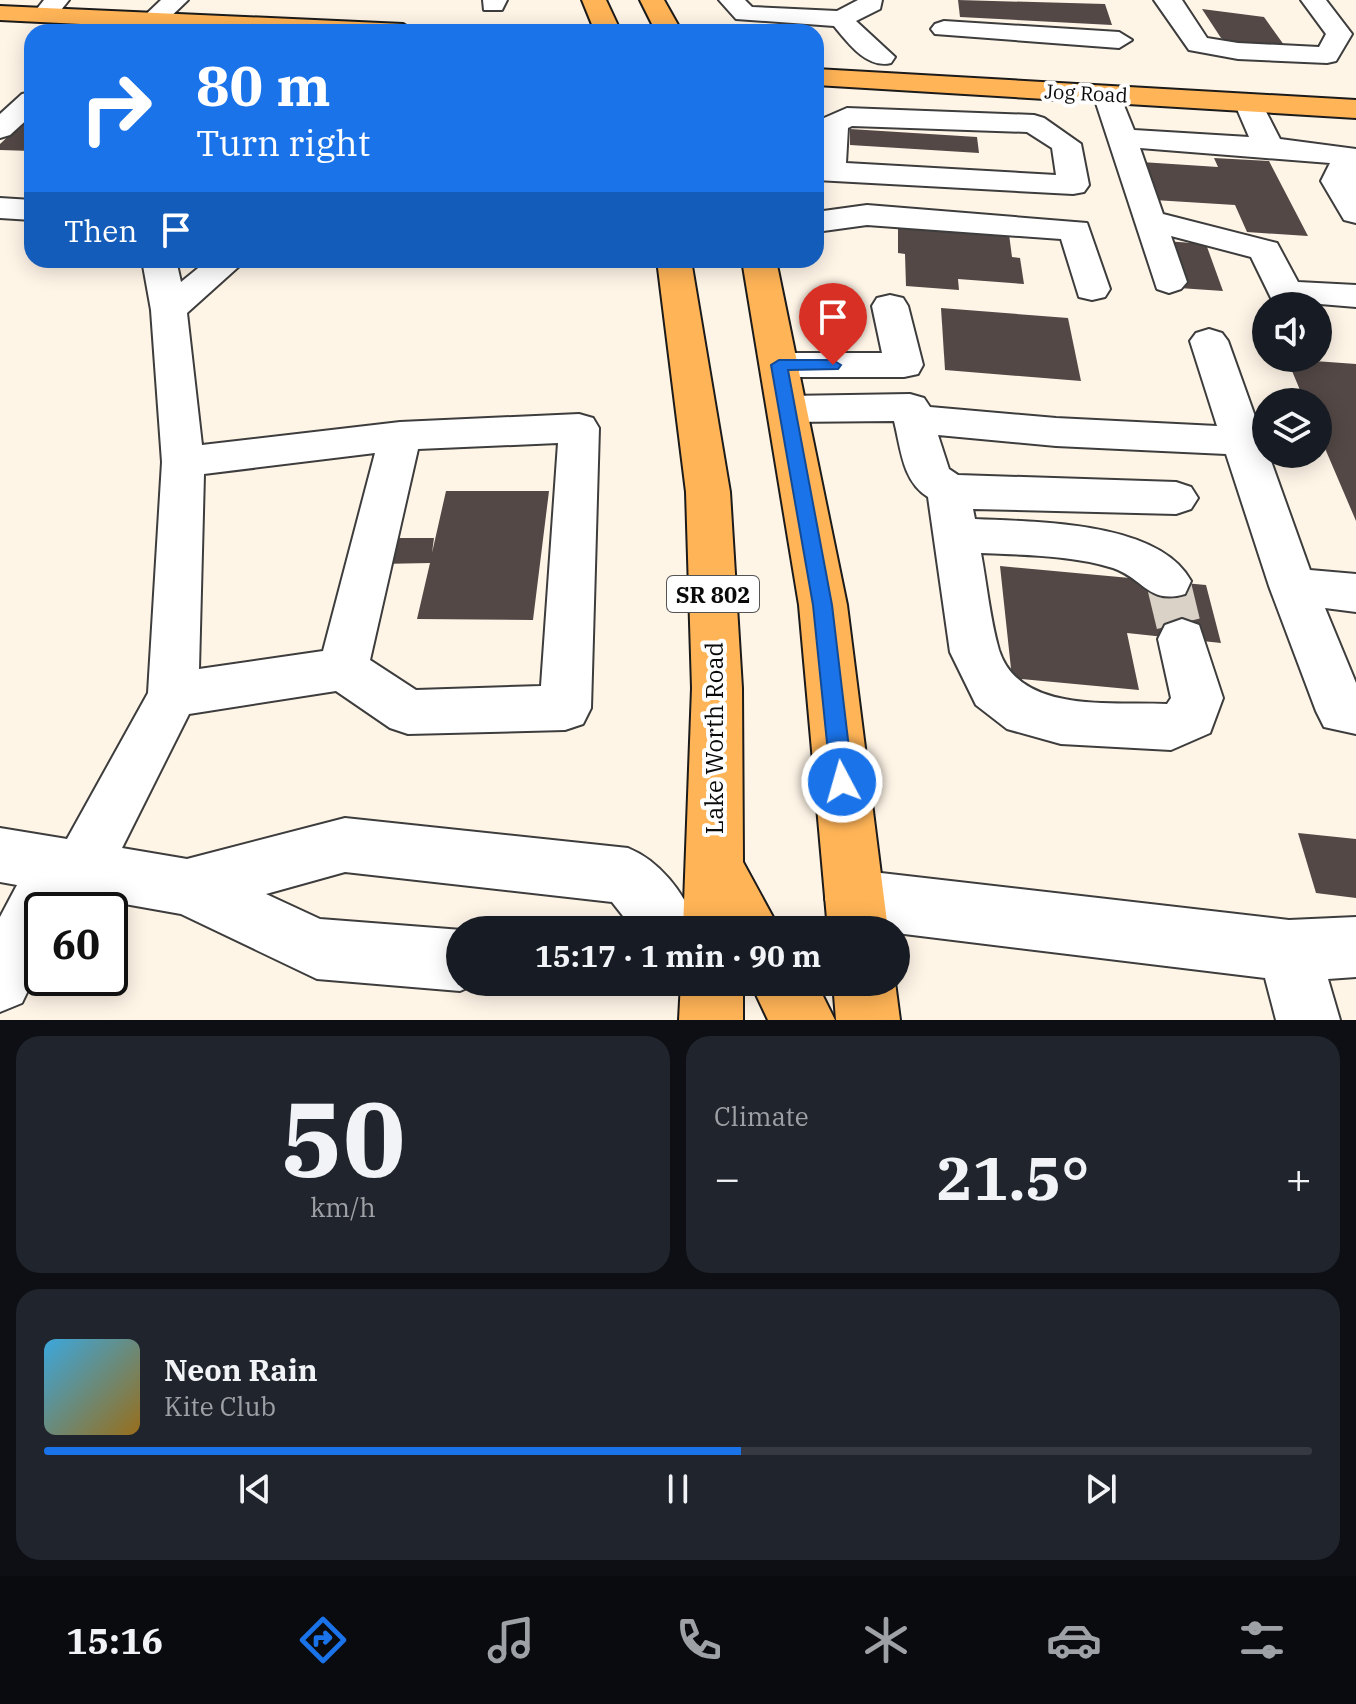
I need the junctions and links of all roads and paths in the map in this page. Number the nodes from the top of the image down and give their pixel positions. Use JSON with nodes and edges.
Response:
{"nodes":[{"id":1,"x":176,"y":0,"type":"edge"},
{"id":2,"x":594,"y":0,"type":"edge"},
{"id":3,"x":652,"y":0,"type":"edge"},
{"id":4,"x":731,"y":0,"type":"edge"},
{"id":5,"x":870,"y":0,"type":"edge"},
{"id":6,"x":936,"y":0,"type":"edge"},
{"id":7,"x":1166,"y":0,"type":"edge"},
{"id":8,"x":1313,"y":0,"type":"edge"},
{"id":9,"x":0,"y":13,"type":"edge"},
{"id":10,"x":44,"y":18,"type":"edge"},
{"id":11,"x":841,"y":19,"type":"junction"},
{"id":12,"x":153,"y":20,"type":"junction"},
{"id":13,"x":236,"y":24,"type":"edge"},
{"id":14,"x":604,"y":24,"type":"edge"},
{"id":15,"x":665,"y":24,"type":"edge"},
{"id":16,"x":24,"y":26,"type":"edge"},
{"id":17,"x":944,"y":29,"type":"junction"},
{"id":18,"x":1017,"y":33,"type":"junction"},
{"id":19,"x":0,"y":36,"type":"edge"},
{"id":20,"x":1119,"y":40,"type":"dead end"},
{"id":21,"x":1344,"y":46,"type":"edge"},
{"id":22,"x":824,"y":53,"type":"edge"},
{"id":23,"x":882,"y":57,"type":"junction"},
{"id":24,"x":946,"y":60,"type":"junction"},
{"id":25,"x":824,"y":77,"type":"edge"},
{"id":26,"x":1027,"y":77,"type":"junction"},
{"id":27,"x":1356,"y":84,"type":"edge"},
{"id":28,"x":1107,"y":94,"type":"junction"},
{"id":29,"x":1248,"y":102,"type":"junction"},
{"id":30,"x":1318,"y":106,"type":"junction"},
{"id":31,"x":24,"y":107,"type":"edge"},
{"id":32,"x":1356,"y":109,"type":"edge"},
{"id":33,"x":1034,"y":124,"type":"junction"},
{"id":34,"x":0,"y":129,"type":"edge"},
{"id":35,"x":1120,"y":138,"type":"junction"},
{"id":36,"x":1269,"y":147,"type":"junction"},
{"id":37,"x":1352,"y":156,"type":"edge"},
{"id":38,"x":824,"y":167,"type":"edge"},
{"id":39,"x":824,"y":171,"type":"edge"},
{"id":40,"x":0,"y":208,"type":"edge"},
{"id":41,"x":24,"y":210,"type":"edge"},
{"id":42,"x":1356,"y":213,"type":"edge"},
{"id":43,"x":1149,"y":220,"type":"junction"},
{"id":44,"x":824,"y":221,"type":"edge"},
{"id":45,"x":161,"y":268,"type":"edge"},
{"id":46,"x":219,"y":268,"type":"edge"},
{"id":47,"x":675,"y":268,"type":"edge"},
{"id":48,"x":761,"y":268,"type":"edge"},
{"id":49,"x":1169,"y":282,"type":"dead end"},
{"id":50,"x":1092,"y":289,"type":"dead end"},
{"id":51,"x":1356,"y":296,"type":"edge"},
{"id":52,"x":890,"y":306,"type":"dead end"},
{"id":53,"x":169,"y":310,"type":"junction"},
{"id":54,"x":1209,"y":341,"type":"dead end"},
{"id":55,"x":783,"y":387,"type":"junction"},
{"id":56,"x":914,"y":419,"type":"junction"},
{"id":57,"x":400,"y":436,"type":"junction"},
{"id":58,"x":1244,"y":441,"type":"junction"},
{"id":59,"x":183,"y":462,"type":"junction"},
{"id":60,"x":1176,"y":498,"type":"dead end"},
{"id":61,"x":952,"y":512,"type":"junction"},
{"id":62,"x":1168,"y":581,"type":"tunnel mouth"},
{"id":63,"x":1292,"y":586,"type":"junction"},
{"id":64,"x":1356,"y":593,"type":"edge"},
{"id":65,"x":1182,"y":639,"type":"tunnel mouth"},
{"id":66,"x":343,"y":669,"type":"junction"},
{"id":67,"x":173,"y":695,"type":"junction"},
{"id":68,"x":1356,"y":712,"type":"edge"},
{"id":69,"x":0,"y":855,"type":"edge"},
{"id":70,"x":70,"y":866,"type":"junction"},
{"id":71,"x":187,"y":887,"type":"junction"},
{"id":72,"x":856,"y":915,"type":"edge"},
{"id":73,"x":688,"y":916,"type":"edge"},
{"id":74,"x":705,"y":916,"type":"edge"},
{"id":75,"x":1356,"y":947,"type":"edge"},
{"id":76,"x":1289,"y":950,"type":"junction"},
{"id":77,"x":446,"y":959,"type":"edge"},
{"id":78,"x":0,"y":981,"type":"edge"},
{"id":79,"x":709,"y":996,"type":"edge"},
{"id":80,"x":789,"y":996,"type":"edge"},
{"id":81,"x":865,"y":996,"type":"edge"},
{"id":82,"x":711,"y":1020,"type":"edge"},
{"id":83,"x":803,"y":1020,"type":"edge"},
{"id":84,"x":868,"y":1020,"type":"edge"},
{"id":85,"x":1308,"y":1020,"type":"edge"}],
"edges":[{"from":1,"to":12,"type":"lane"},
{"from":2,"to":14,"type":"main road"},
{"from":3,"to":15,"type":"main road"},
{"from":4,"to":11,"type":"lane"},
{"from":5,"to":11,"type":"lane"},
{"from":6,"to":17,"type":"lane"},
{"from":7,"to":21,"type":"lane"},
{"from":8,"to":21,"type":"lane"},
{"from":9,"to":10,"type":"main road"},
{"from":10,"to":12,"type":"main road"},
{"from":11,"to":23,"type":"lane"},
{"from":12,"to":13,"type":"main road"},
{"from":16,"to":19,"type":"main road"},
{"from":17,"to":18,"type":"lane"},
{"from":17,"to":24,"type":"lane"},
{"from":18,"to":20,"type":"lane"},
{"from":18,"to":26,"type":"lane"},
{"from":22,"to":23,"type":"main road","name":"Jog Road"},
{"from":23,"to":24,"type":"main road","name":"Jog Road"},
{"from":24,"to":26,"type":"main road","name":"Jog Road"},
{"from":25,"to":26,"type":"main road","name":"Jog Road"},
{"from":26,"to":27,"type":"main road","name":"Jog Road"},
{"from":26,"to":28,"type":"main road","name":"Jog Road"},
{"from":26,"to":33,"type":"lane"},
{"from":28,"to":29,"type":"main road","name":"Jog Road"},
{"from":28,"to":35,"type":"lane"},
{"from":29,"to":30,"type":"main road","name":"Jog Road"},
{"from":29,"to":36,"type":"lane"},
{"from":30,"to":32,"type":"main road","name":"Jog Road"},
{"from":30,"to":37,"type":"lane"},
{"from":31,"to":34,"type":"lane"},
{"from":33,"to":38,"type":"lane"},
{"from":33,"to":39,"type":"lane"},
{"from":35,"to":36,"type":"lane"},
{"from":35,"to":43,"type":"lane"},
{"from":36,"to":37,"type":"lane"},
{"from":37,"to":42,"type":"lane"},
{"from":40,"to":41,"type":"lane"},
{"from":43,"to":49,"type":"lane"},
{"from":43,"to":51,"type":"lane"},
{"from":44,"to":50,"type":"lane"},
{"from":45,"to":53,"type":"lane"},
{"from":46,"to":53,"type":"lane"},
{"from":47,"to":74,"type":"main road","name":"Lake Worth Road","number":"SR 802"},
{"from":48,"to":55,"type":"main road"},
{"from":52,"to":55,"type":"lane"},
{"from":53,"to":59,"type":"lane"},
{"from":54,"to":58,"type":"lane"},
{"from":55,"to":56,"type":"lane"},
{"from":55,"to":72,"type":"main road"},
{"from":56,"to":58,"type":"lane"},
{"from":56,"to":61,"type":"lane"},
{"from":57,"to":59,"type":"lane"},
{"from":57,"to":66,"type":"lane"},
{"from":57,"to":66,"type":"lane"},
{"from":58,"to":63,"type":"lane"},
{"from":59,"to":67,"type":"lane"},
{"from":60,"to":61,"type":"lane"},
{"from":61,"to":62,"type":"lane"},
{"from":61,"to":65,"type":"lane"},
{"from":63,"to":64,"type":"lane"},
{"from":63,"to":68,"type":"lane"},
{"from":66,"to":67,"type":"lane"},
{"from":67,"to":70,"type":"lane"},
{"from":69,"to":70,"type":"lane"},
{"from":70,"to":71,"type":"lane"},
{"from":70,"to":78,"type":"lane"},
{"from":71,"to":73,"type":"lane"},
{"from":71,"to":77,"type":"lane"},
{"from":72,"to":76,"type":"lane"},
{"from":75,"to":76,"type":"lane"},
{"from":76,"to":85,"type":"lane"},
{"from":79,"to":82,"type":"main road","name":"Lake Worth Road","number":"SR 802"},
{"from":80,"to":83,"type":"main road"},
{"from":81,"to":84,"type":"main road"}]}
